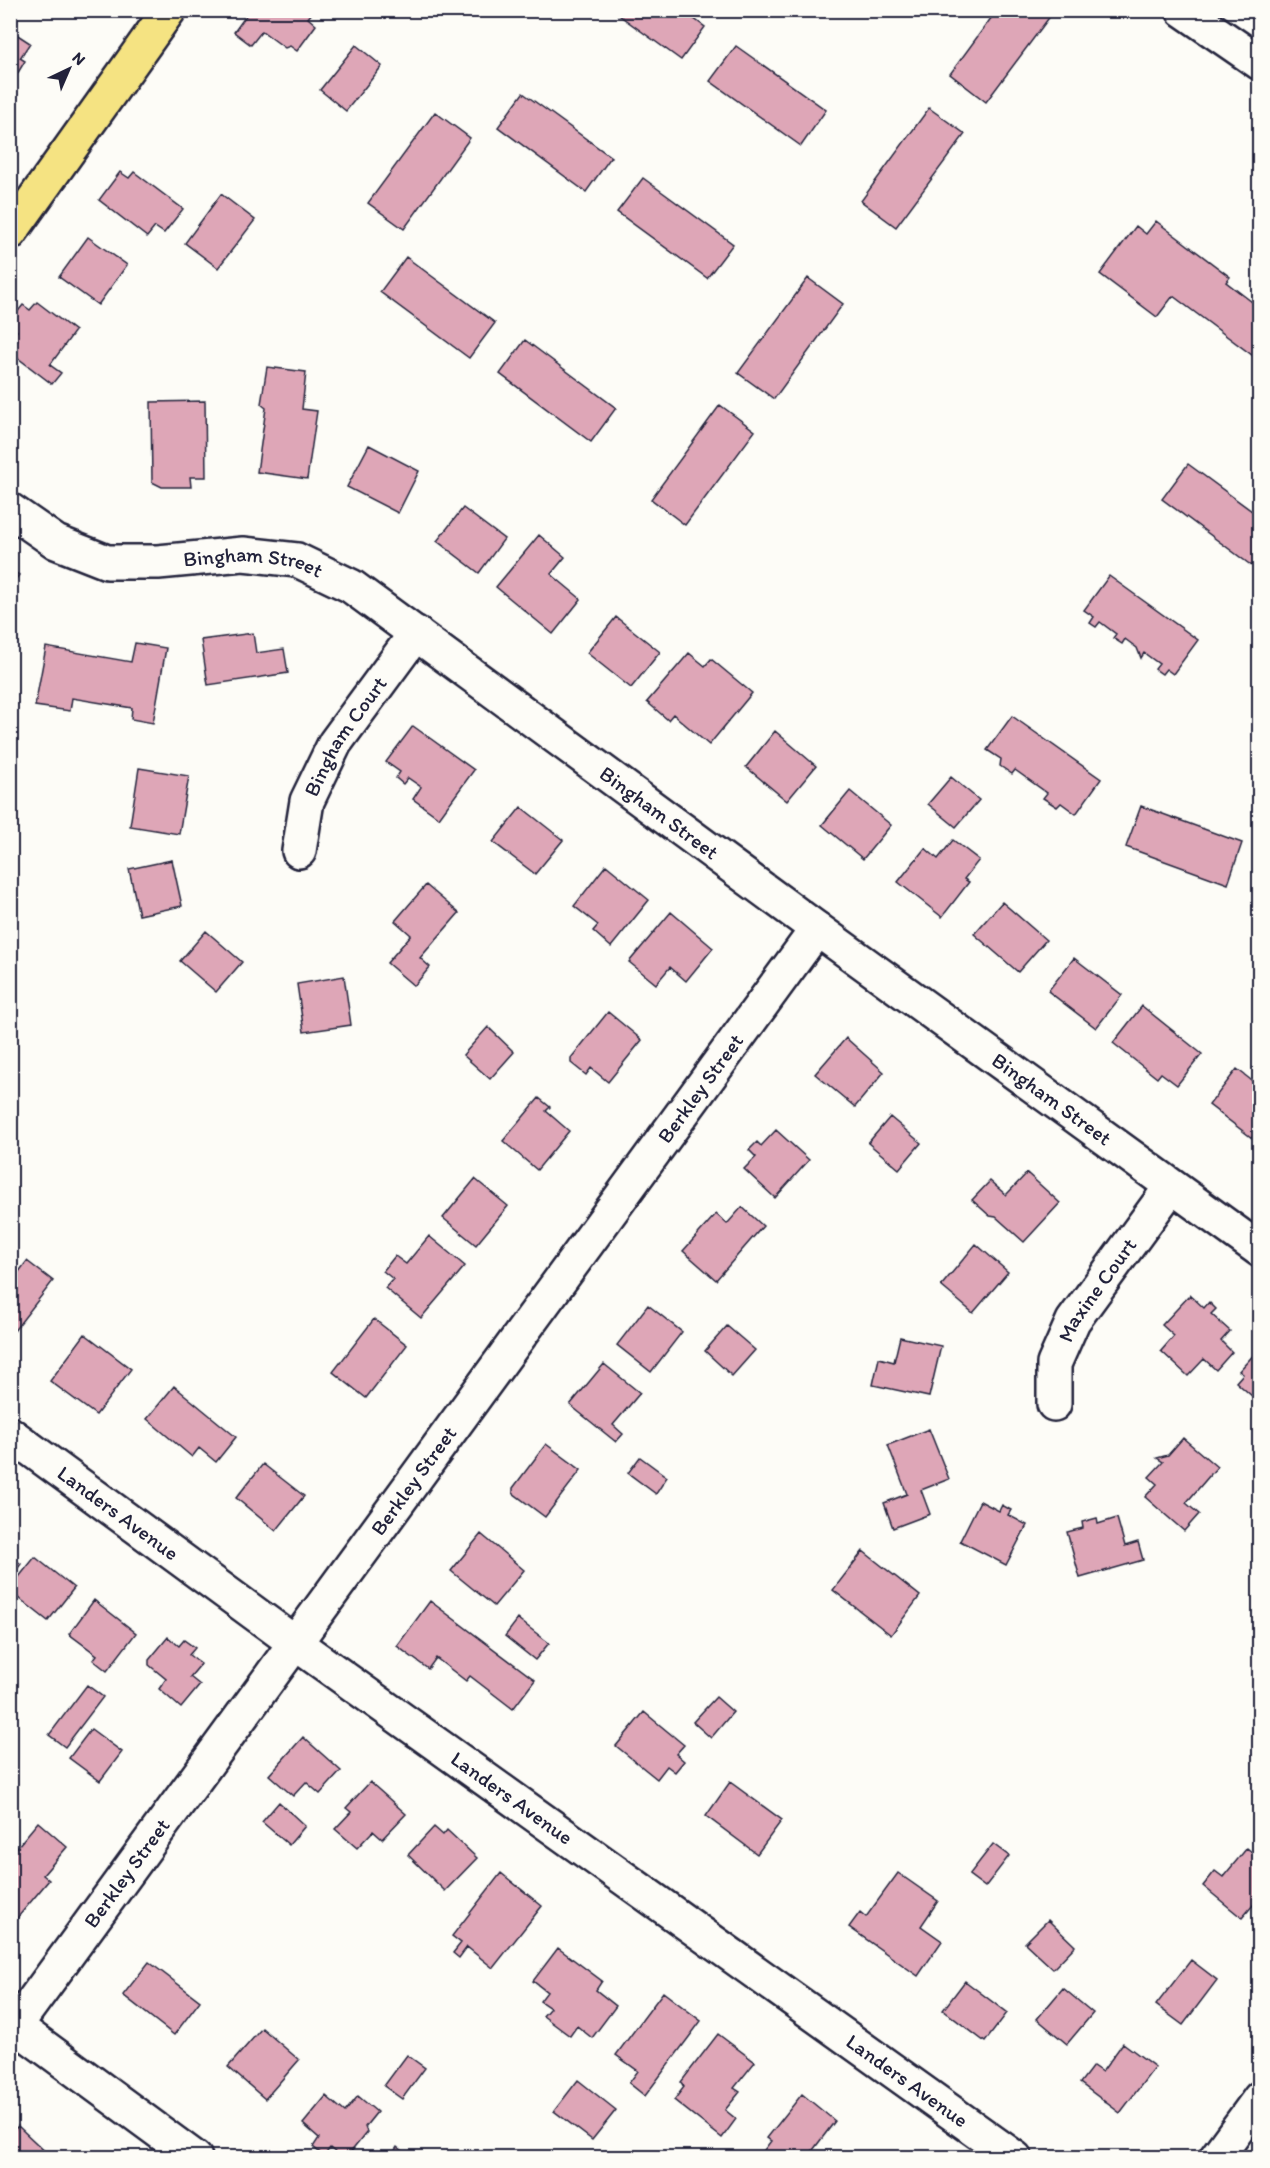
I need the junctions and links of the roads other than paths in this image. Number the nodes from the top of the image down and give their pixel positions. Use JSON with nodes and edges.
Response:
{"nodes":[{"id":1,"x":169,"y":10,"type":"edge"},
{"id":2,"x":1183,"y":10,"type":"edge"},
{"id":3,"x":1260,"y":63,"type":"edge"},
{"id":4,"x":10,"y":233,"type":"edge"},
{"id":5,"x":10,"y":510,"type":"edge"},
{"id":6,"x":416,"y":633,"type":"junction"},
{"id":7,"x":298,"y":851,"type":"dead end"},
{"id":8,"x":817,"y":929,"type":"junction"},
{"id":9,"x":1171,"y":1187,"type":"junction"},
{"id":10,"x":1260,"y":1250,"type":"edge"},
{"id":11,"x":1054,"y":1404,"type":"dead end"},
{"id":12,"x":10,"y":1434,"type":"edge"},
{"id":13,"x":295,"y":1643,"type":"junction"},
{"id":14,"x":12,"y":2027,"type":"edge"},
{"id":15,"x":1260,"y":2098,"type":"edge"},
{"id":16,"x":195,"y":2157,"type":"edge"},
{"id":17,"x":1015,"y":2157,"type":"edge"},
{"id":18,"x":1216,"y":2157,"type":"edge"}],
"edges":[{"from":1,"to":4,"type":"main road"},
{"from":2,"to":3,"type":"street"},
{"from":5,"to":6,"type":"street","name":"Bingham Street"},
{"from":6,"to":7,"type":"street","name":"Bingham Court"},
{"from":6,"to":8,"type":"street","name":"Bingham Street"},
{"from":8,"to":9,"type":"street","name":"Bingham Street"},
{"from":8,"to":13,"type":"street","name":"Berkley Street"},
{"from":9,"to":10,"type":"street","name":"Bingham Street"},
{"from":9,"to":11,"type":"street","name":"Maxine Court"},
{"from":12,"to":13,"type":"street","name":"Landers Avenue"},
{"from":13,"to":14,"type":"street","name":"Berkley Street"},
{"from":13,"to":17,"type":"street","name":"Landers Avenue"},
{"from":14,"to":16,"type":"street"},
{"from":15,"to":18,"type":"street"}]}
